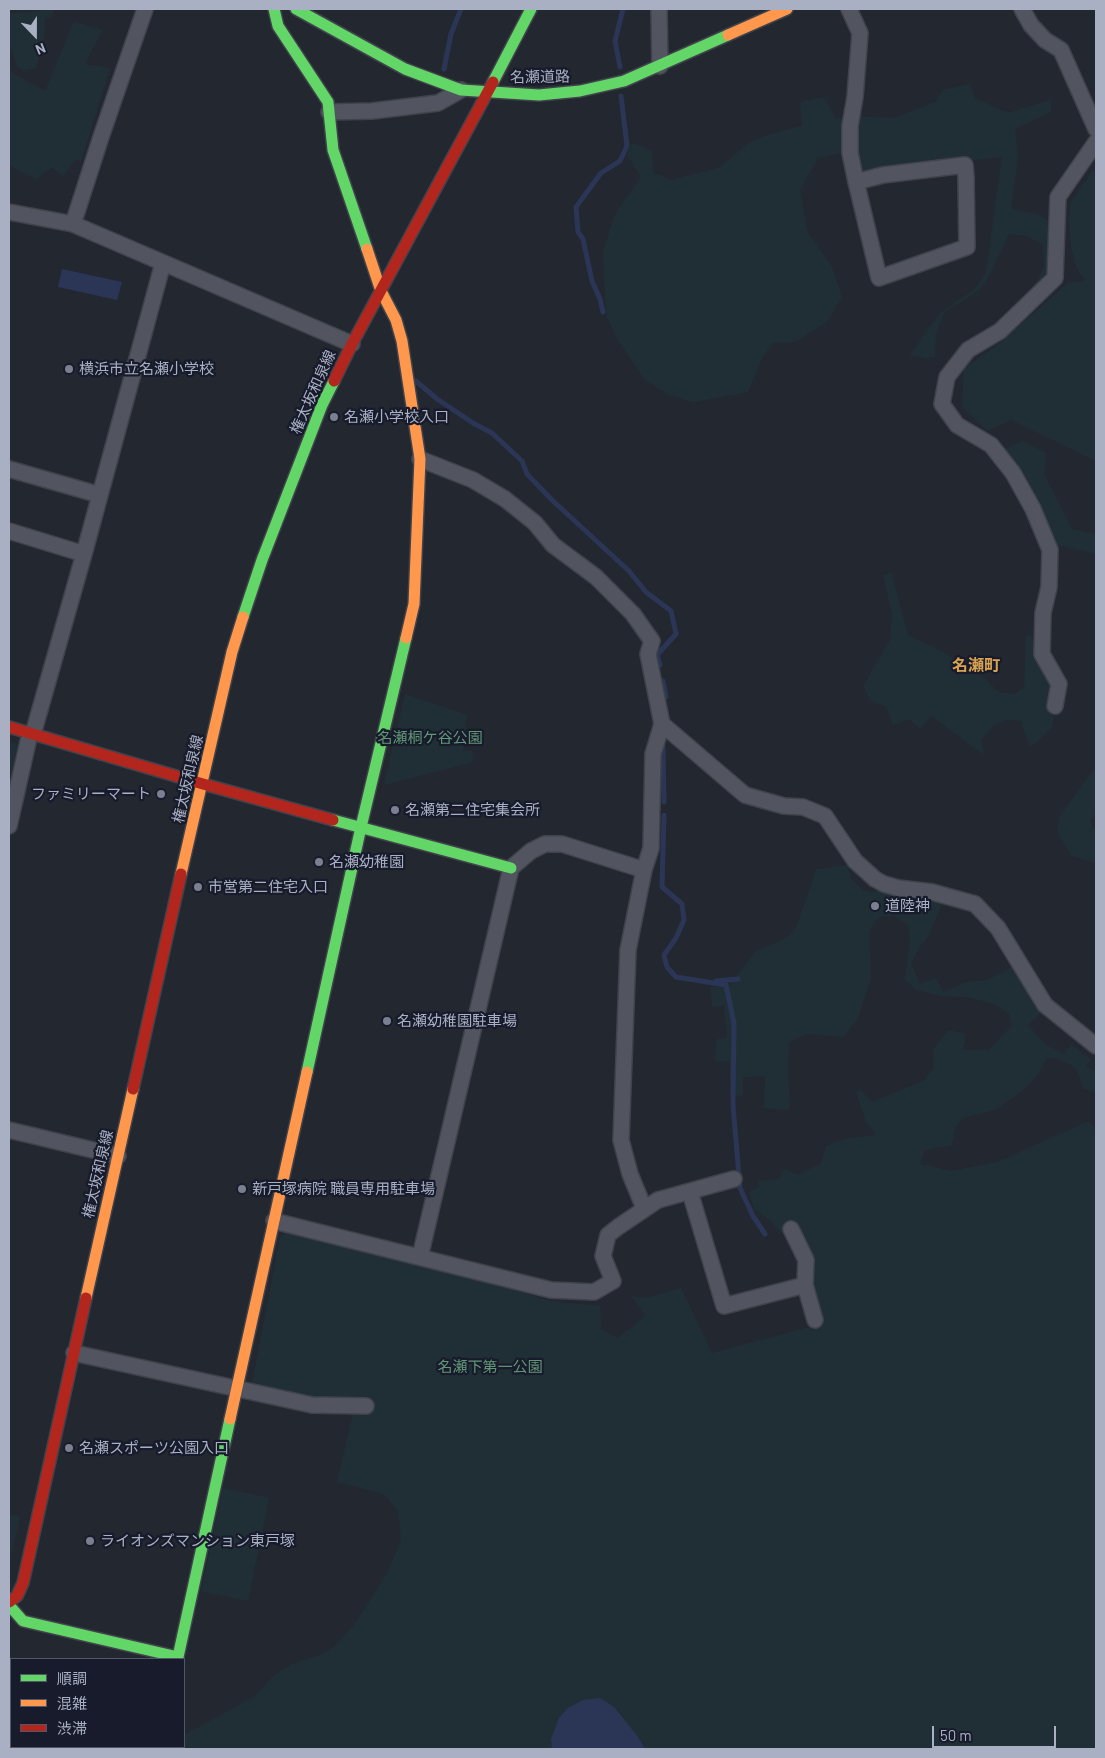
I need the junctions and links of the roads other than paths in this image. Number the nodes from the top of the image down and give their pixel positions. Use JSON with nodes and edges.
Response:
{"nodes":[{"id":1,"x":144,"y":9,"type":"edge"},
{"id":2,"x":274,"y":9,"type":"edge"},
{"id":3,"x":296,"y":9,"type":"edge"},
{"id":4,"x":531,"y":9,"type":"edge"},
{"id":5,"x":659,"y":9,"type":"edge"},
{"id":6,"x":787,"y":9,"type":"edge"},
{"id":7,"x":849,"y":9,"type":"edge"},
{"id":8,"x":1022,"y":9,"type":"edge"},
{"id":9,"x":660,"y":66,"type":"junction"},
{"id":10,"x":462,"y":90,"type":"junction"},
{"id":11,"x":488,"y":92,"type":"junction"},
{"id":12,"x":329,"y":112,"type":"junction"},
{"id":13,"x":1096,"y":130,"type":"edge"},
{"id":14,"x":1096,"y":142,"type":"edge"},
{"id":15,"x":856,"y":182,"type":"junction"},
{"id":16,"x":9,"y":212,"type":"edge"},
{"id":17,"x":73,"y":224,"type":"junction"},
{"id":18,"x":163,"y":264,"type":"junction"},
{"id":19,"x":381,"y":291,"type":"junction"},
{"id":20,"x":352,"y":344,"type":"junction"},
{"id":21,"x":420,"y":459,"type":"junction"},
{"id":22,"x":9,"y":469,"type":"edge"},
{"id":23,"x":100,"y":495,"type":"junction"},
{"id":24,"x":9,"y":531,"type":"edge"},
{"id":25,"x":84,"y":554,"type":"junction"},
{"id":26,"x":1055,"y":706,"type":"dead end"},
{"id":27,"x":662,"y":724,"type":"junction"},
{"id":28,"x":9,"y":727,"type":"edge"},
{"id":29,"x":31,"y":734,"type":"junction"},
{"id":30,"x":202,"y":784,"type":"junction"},
{"id":31,"x":9,"y":826,"type":"edge"},
{"id":32,"x":361,"y":827,"type":"junction"},
{"id":33,"x":511,"y":868,"type":"junction"},
{"id":34,"x":644,"y":870,"type":"junction"},
{"id":35,"x":1096,"y":1046,"type":"edge"},
{"id":36,"x":9,"y":1130,"type":"edge"},
{"id":37,"x":118,"y":1156,"type":"junction"},
{"id":38,"x":734,"y":1179,"type":"dead end"},
{"id":39,"x":690,"y":1192,"type":"junction"},
{"id":40,"x":644,"y":1208,"type":"junction"},
{"id":41,"x":274,"y":1221,"type":"junction"},
{"id":42,"x":792,"y":1230,"type":"dead end"},
{"id":43,"x":420,"y":1257,"type":"junction"},
{"id":44,"x":805,"y":1285,"type":"junction"},
{"id":45,"x":815,"y":1320,"type":"dead end"},
{"id":46,"x":74,"y":1353,"type":"junction"},
{"id":47,"x":236,"y":1390,"type":"junction"},
{"id":48,"x":366,"y":1406,"type":"dead end"},
{"id":49,"x":9,"y":1604,"type":"edge"}],
"edges":[{"from":1,"to":17,"type":"street"},
{"from":2,"to":12,"type":"street"},
{"from":3,"to":10,"type":"street","name":"名瀬道路"},
{"from":4,"to":11,"type":"street","name":"権太坂和泉線"},
{"from":5,"to":9,"type":"street"},
{"from":6,"to":9,"type":"street","name":"名瀬道路"},
{"from":7,"to":15,"type":"street"},
{"from":8,"to":13,"type":"street"},
{"from":9,"to":11,"type":"street","name":"名瀬道路"},
{"from":10,"to":11,"type":"street","name":"名瀬道路"},
{"from":10,"to":12,"type":"street"},
{"from":11,"to":19,"type":"street","name":"権太坂和泉線"},
{"from":12,"to":19,"type":"street"},
{"from":14,"to":26,"type":"street"},
{"from":15,"to":15,"type":"street"},
{"from":16,"to":17,"type":"street"},
{"from":17,"to":18,"type":"street"},
{"from":18,"to":20,"type":"street"},
{"from":18,"to":23,"type":"street"},
{"from":19,"to":20,"type":"street","name":"権太坂和泉線"},
{"from":19,"to":21,"type":"street"},
{"from":20,"to":30,"type":"street","name":"権太坂和泉線"},
{"from":21,"to":27,"type":"street"},
{"from":21,"to":32,"type":"street"},
{"from":22,"to":23,"type":"street"},
{"from":23,"to":25,"type":"street"},
{"from":24,"to":25,"type":"street"},
{"from":25,"to":29,"type":"street"},
{"from":27,"to":34,"type":"street"},
{"from":27,"to":35,"type":"street"},
{"from":28,"to":29,"type":"street"},
{"from":29,"to":30,"type":"street"},
{"from":29,"to":31,"type":"street"},
{"from":30,"to":32,"type":"street"},
{"from":30,"to":37,"type":"street","name":"権太坂和泉線"},
{"from":32,"to":33,"type":"street"},
{"from":32,"to":41,"type":"street"},
{"from":33,"to":34,"type":"street"},
{"from":33,"to":43,"type":"street"},
{"from":34,"to":40,"type":"street"},
{"from":36,"to":37,"type":"street"},
{"from":37,"to":46,"type":"street","name":"権太坂和泉線"},
{"from":38,"to":39,"type":"street"},
{"from":39,"to":40,"type":"street"},
{"from":39,"to":44,"type":"street"},
{"from":40,"to":43,"type":"street"},
{"from":41,"to":43,"type":"street"},
{"from":41,"to":47,"type":"street"},
{"from":42,"to":44,"type":"street"},
{"from":44,"to":45,"type":"street"},
{"from":46,"to":47,"type":"street"},
{"from":46,"to":49,"type":"street","name":"権太坂和泉線"},
{"from":47,"to":48,"type":"street"},
{"from":47,"to":49,"type":"street"}]}
